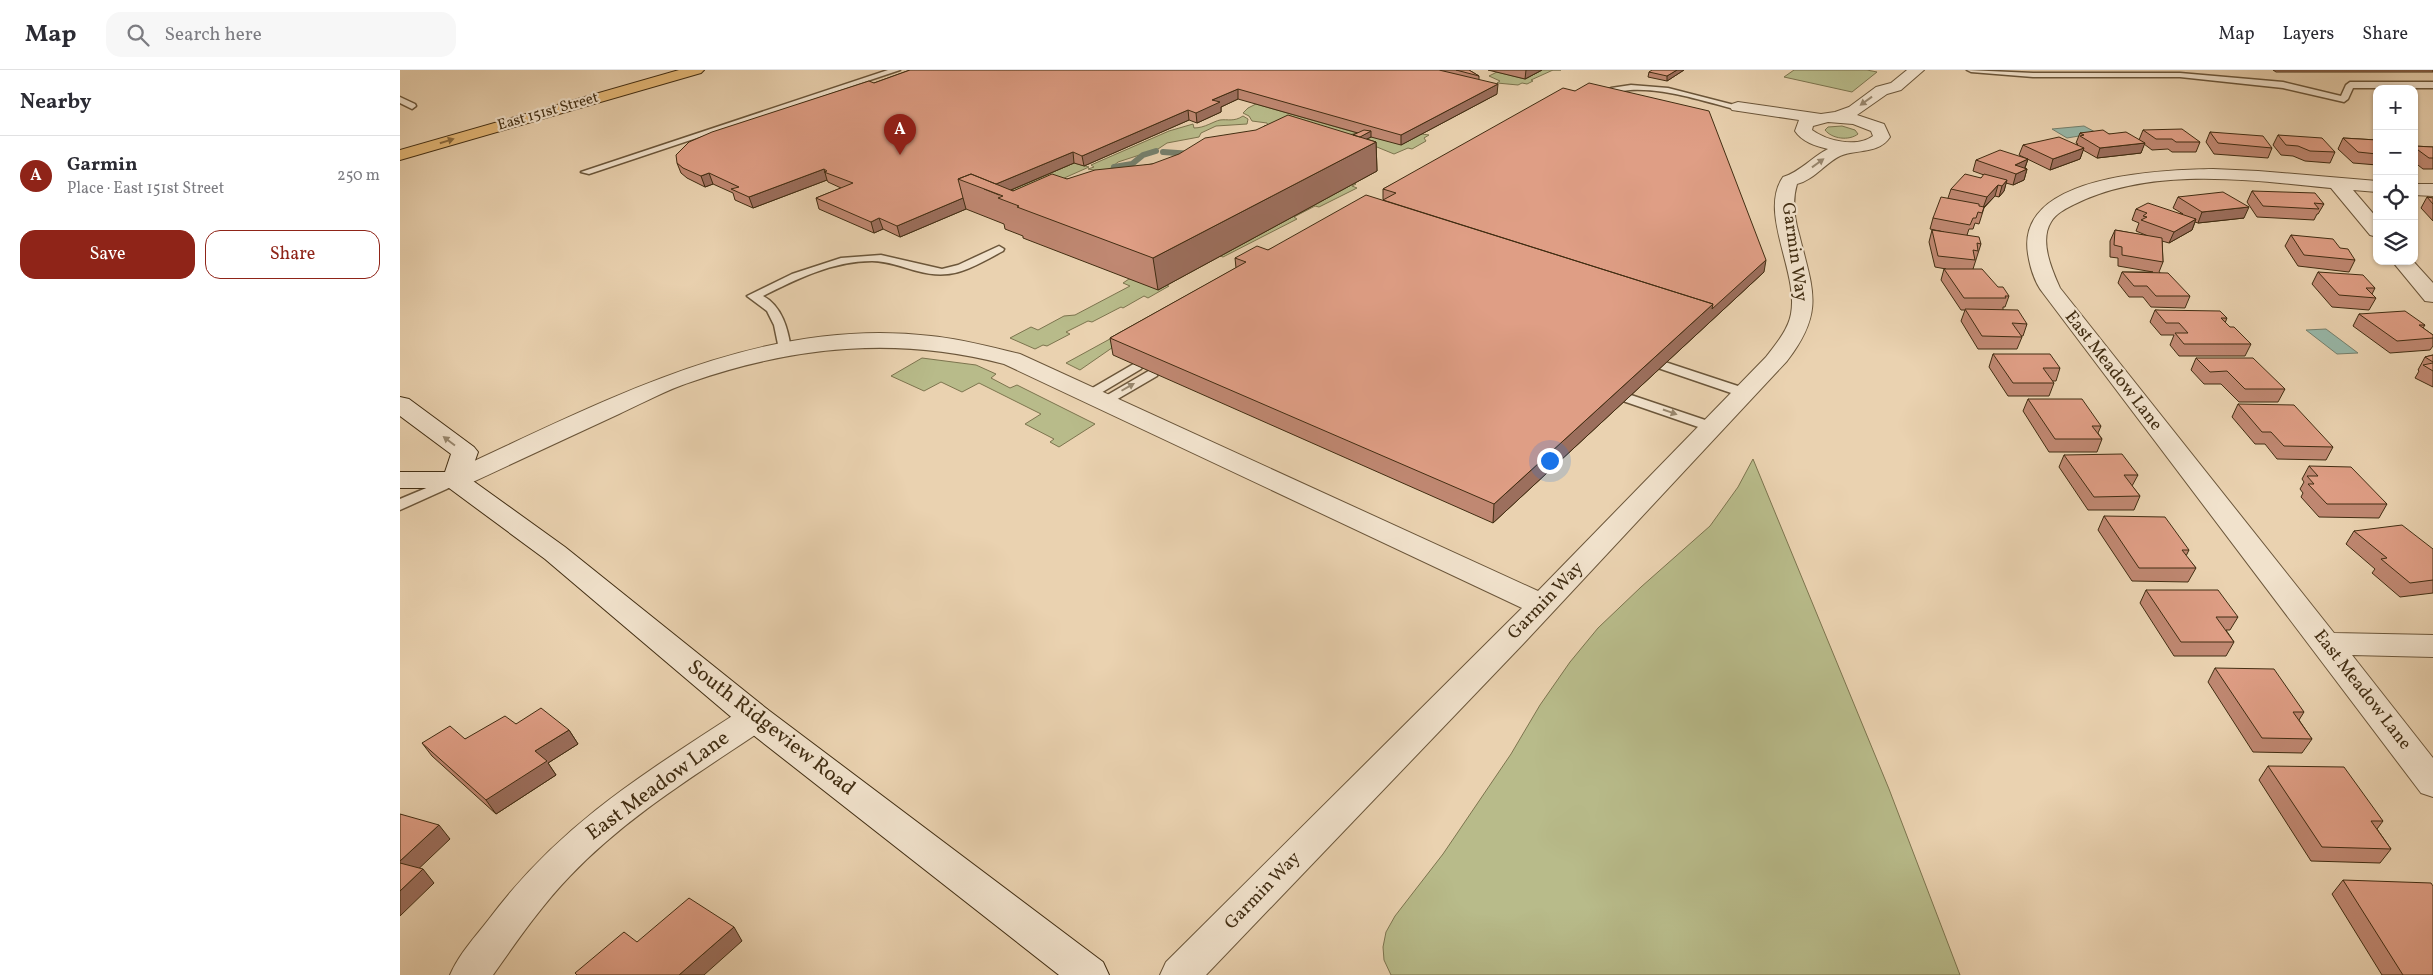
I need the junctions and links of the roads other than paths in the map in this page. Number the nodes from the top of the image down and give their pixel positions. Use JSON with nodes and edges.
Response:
{"nodes":[{"id":1,"x":648,"y":70,"type":"edge"},
{"id":2,"x":677,"y":70,"type":"edge"},
{"id":3,"x":696,"y":70,"type":"edge"},
{"id":4,"x":896,"y":70,"type":"edge"},
{"id":5,"x":1916,"y":70,"type":"edge"},
{"id":6,"x":1971,"y":70,"type":"edge"},
{"id":7,"x":2433,"y":85,"type":"edge"},
{"id":8,"x":1896,"y":87,"type":"junction"},
{"id":9,"x":1599,"y":95,"type":"edge"},
{"id":10,"x":400,"y":100,"type":"edge"},
{"id":11,"x":412,"y":106,"type":"dead end"},
{"id":12,"x":564,"y":107,"type":"junction"},
{"id":13,"x":1738,"y":107,"type":"junction"},
{"id":14,"x":1837,"y":117,"type":"junction"},
{"id":15,"x":1818,"y":118,"type":"junction"},
{"id":16,"x":1873,"y":126,"type":"junction"},
{"id":17,"x":1806,"y":135,"type":"junction"},
{"id":18,"x":400,"y":140,"type":"edge"},
{"id":19,"x":1849,"y":147,"type":"junction"},
{"id":20,"x":400,"y":155,"type":"edge"},
{"id":21,"x":586,"y":172,"type":"dead end"},
{"id":22,"x":1789,"y":181,"type":"junction"},
{"id":23,"x":2337,"y":183,"type":"junction"},
{"id":24,"x":2373,"y":187,"type":"edge"},
{"id":25,"x":2418,"y":189,"type":"edge"},
{"id":26,"x":2433,"y":190,"type":"edge"},
{"id":27,"x":2373,"y":226,"type":"edge"},
{"id":28,"x":998,"y":249,"type":"dead end"},
{"id":29,"x":2406,"y":265,"type":"edge"},
{"id":30,"x":2433,"y":296,"type":"edge"},
{"id":31,"x":785,"y":349,"type":"junction"},
{"id":32,"x":1137,"y":366,"type":"edge"},
{"id":33,"x":1662,"y":366,"type":"edge"},
{"id":34,"x":1152,"y":373,"type":"edge"},
{"id":35,"x":1745,"y":393,"type":"junction"},
{"id":36,"x":1097,"y":398,"type":"junction"},
{"id":37,"x":1628,"y":398,"type":"edge"},
{"id":38,"x":400,"y":404,"type":"edge"},
{"id":39,"x":1712,"y":427,"type":"junction"},
{"id":40,"x":400,"y":480,"type":"edge"},
{"id":41,"x":455,"y":480,"type":"junction"},
{"id":42,"x":400,"y":505,"type":"edge"},
{"id":43,"x":1542,"y":605,"type":"junction"},
{"id":44,"x":2326,"y":644,"type":"junction"},
{"id":45,"x":2433,"y":646,"type":"edge"},
{"id":46,"x":755,"y":718,"type":"junction"},
{"id":47,"x":2433,"y":783,"type":"edge"},
{"id":48,"x":470,"y":975,"type":"edge"},
{"id":49,"x":1089,"y":975,"type":"edge"},
{"id":50,"x":1180,"y":975,"type":"edge"}],
"edges":[{"from":1,"to":18,"type":"main road","name":"East 151st Street"},
{"from":2,"to":12,"type":"main road"},
{"from":3,"to":12,"type":"main road","name":"East 151st Street"},
{"from":4,"to":21,"type":"lane"},
{"from":5,"to":8,"type":"street"},
{"from":6,"to":7,"type":"lane"},
{"from":8,"to":14,"type":"street","one_way":true},
{"from":8,"to":16,"type":"street"},
{"from":9,"to":13,"type":"lane"},
{"from":10,"to":11,"type":"lane"},
{"from":20,"to":12,"type":"main road","name":"East 151st Street","one_way":true},
{"from":13,"to":15,"type":"street"},
{"from":13,"to":17,"type":"street"},
{"from":14,"to":15,"type":"street"},
{"from":14,"to":16,"type":"street"},
{"from":15,"to":17,"type":"street","name":"Garmin Way"},
{"from":16,"to":19,"type":"street","name":"Garmin Way"},
{"from":17,"to":19,"type":"street","name":"Garmin Way"},
{"from":17,"to":22,"type":"street","name":"Garmin Way"},
{"from":22,"to":19,"type":"street","name":"Garmin Way","one_way":true},
{"from":22,"to":35,"type":"street","name":"Garmin Way"},
{"from":23,"to":24,"type":"street","name":"East Meadow Lane"},
{"from":23,"to":27,"type":"street"},
{"from":23,"to":44,"type":"street","name":"East Meadow Lane"},
{"from":25,"to":26,"type":"street"},
{"from":28,"to":31,"type":"lane"},
{"from":29,"to":30,"type":"street"},
{"from":31,"to":36,"type":"street"},
{"from":31,"to":41,"type":"street"},
{"from":32,"to":36,"type":"lane"},
{"from":33,"to":35,"type":"lane"},
{"from":36,"to":34,"type":"lane","one_way":true},
{"from":35,"to":39,"type":"street","name":"Garmin Way"},
{"from":36,"to":43,"type":"street"},
{"from":37,"to":39,"type":"lane","one_way":true},
{"from":41,"to":38,"type":"street","one_way":true},
{"from":39,"to":43,"type":"street","name":"Garmin Way"},
{"from":40,"to":41,"type":"street"},
{"from":41,"to":42,"type":"lane"},
{"from":41,"to":46,"type":"street","name":"South Ridgeview Road"},
{"from":43,"to":50,"type":"street","name":"Garmin Way"},
{"from":44,"to":45,"type":"street"},
{"from":44,"to":47,"type":"street","name":"East Meadow Lane"},
{"from":46,"to":48,"type":"street","name":"East Meadow Lane"},
{"from":46,"to":49,"type":"street","name":"South Ridgeview Road"}]}
